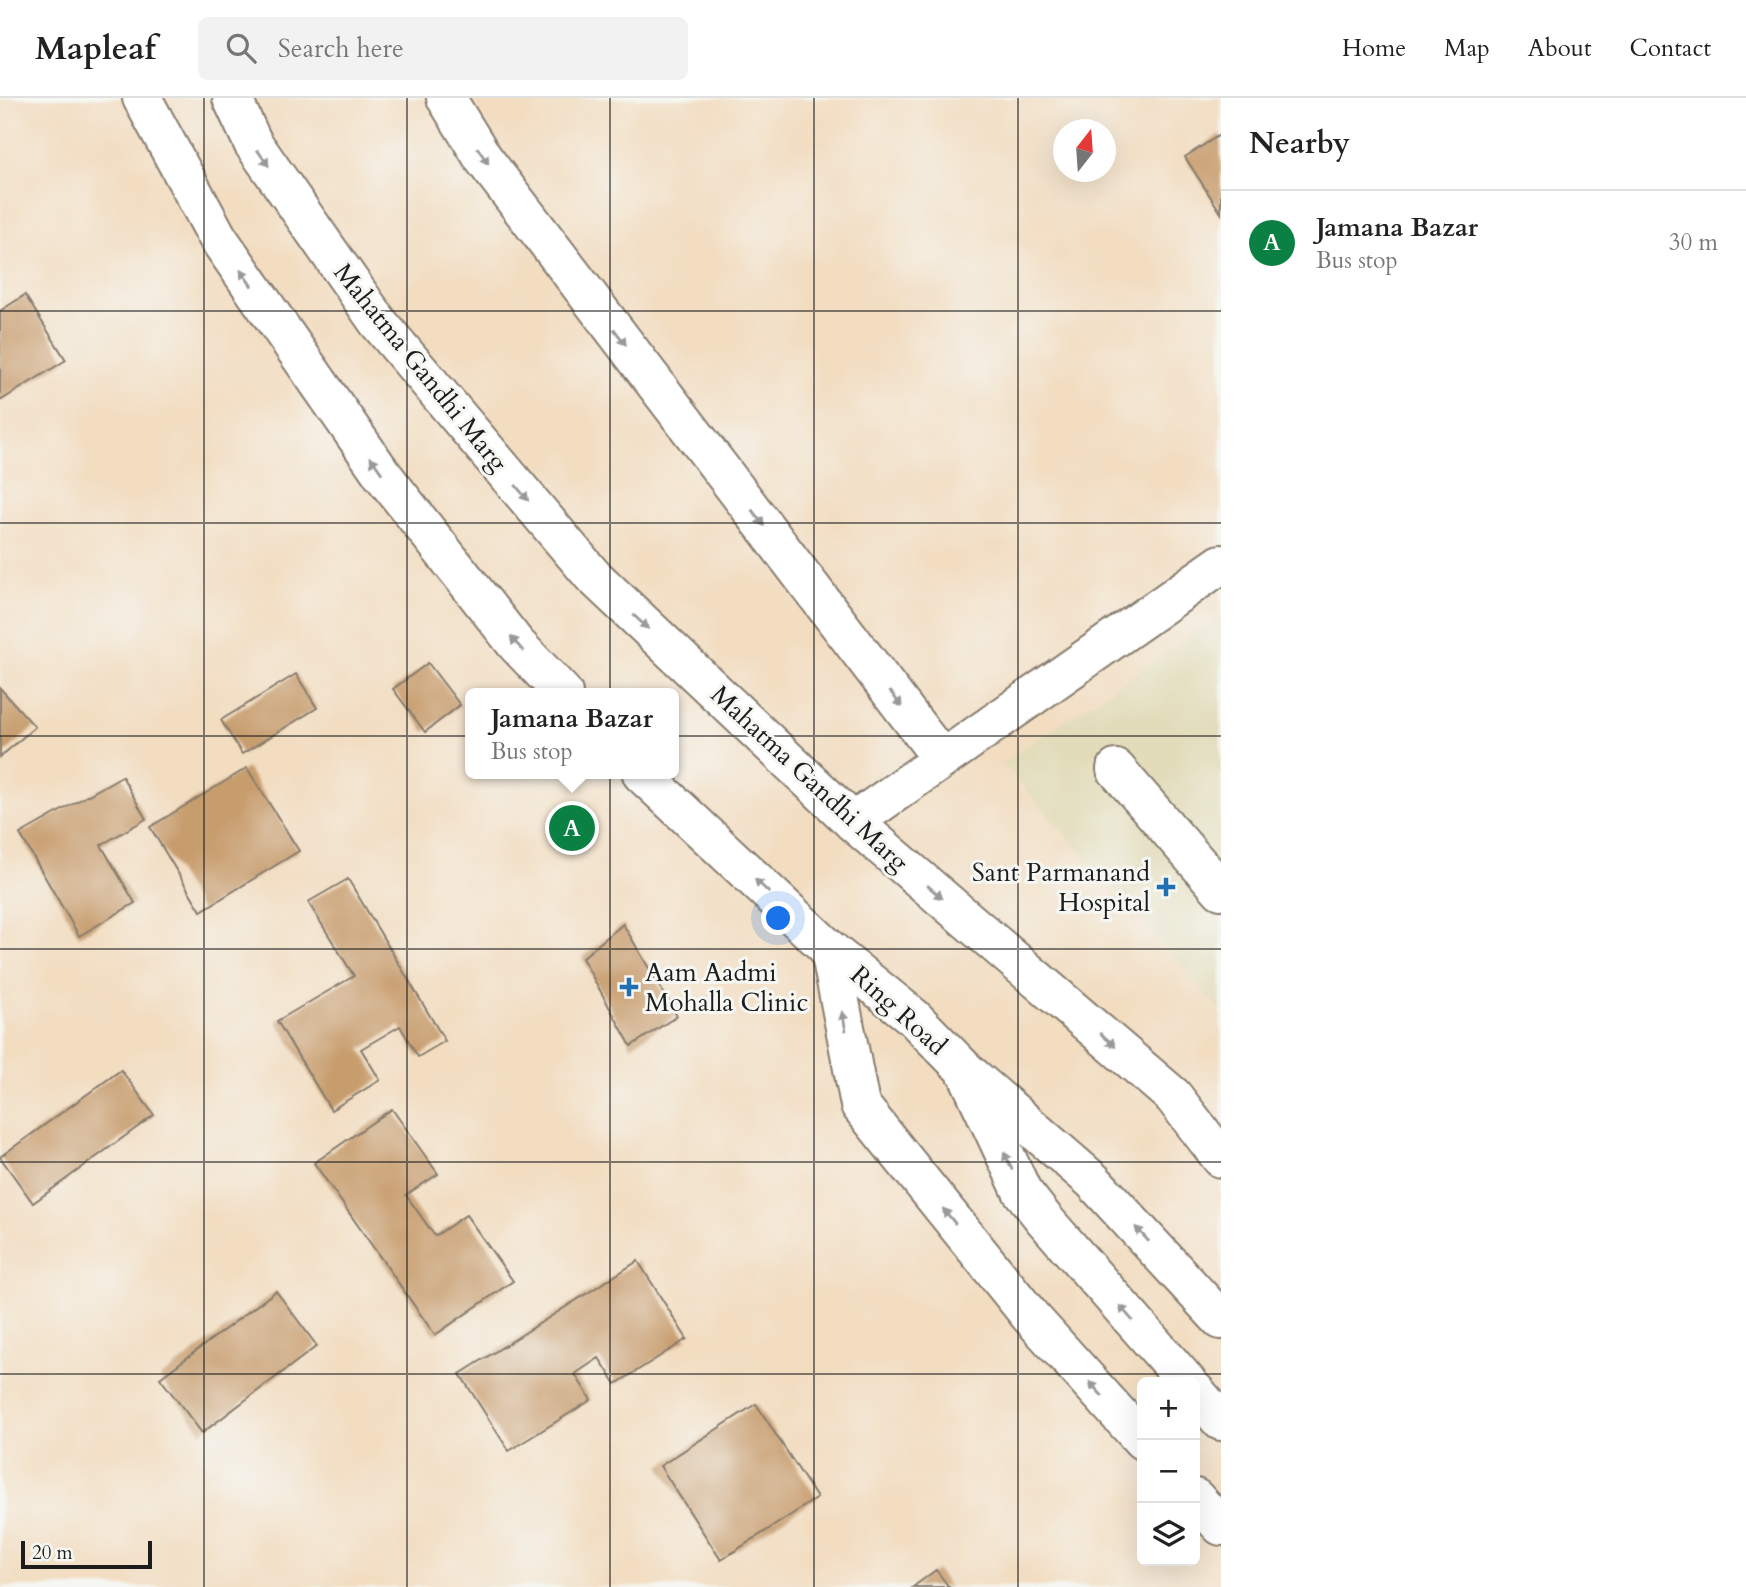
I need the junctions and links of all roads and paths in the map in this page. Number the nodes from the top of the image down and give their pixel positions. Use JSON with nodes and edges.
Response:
{"nodes":[{"id":1,"x":142,"y":98,"type":"edge"},
{"id":2,"x":232,"y":98,"type":"edge"},
{"id":3,"x":446,"y":98,"type":"edge"},
{"id":4,"x":1221,"y":564,"type":"edge"},
{"id":5,"x":559,"y":688,"type":"edge"},
{"id":6,"x":942,"y":759,"type":"junction"},
{"id":7,"x":1116,"y":769,"type":"dead end"},
{"id":8,"x":647,"y":779,"type":"edge"},
{"id":9,"x":853,"y":822,"type":"junction"},
{"id":10,"x":1221,"y":890,"type":"edge"},
{"id":11,"x":830,"y":950,"type":"junction"},
{"id":12,"x":966,"y":1071,"type":"junction"},
{"id":13,"x":1221,"y":1158,"type":"edge"},
{"id":14,"x":1221,"y":1320,"type":"edge"},
{"id":15,"x":1183,"y":1377,"type":"edge"},
{"id":16,"x":1200,"y":1397,"type":"edge"},
{"id":17,"x":1221,"y":1421,"type":"edge"},
{"id":18,"x":1137,"y":1434,"type":"edge"},
{"id":19,"x":1200,"y":1503,"type":"edge"},
{"id":20,"x":1221,"y":1526,"type":"edge"}],
"edges":[{"from":5,"to":1,"type":"main road","one_way":true},
{"from":2,"to":9,"type":"main road","name":"Mahatma Gandhi Marg","one_way":true},
{"from":3,"to":6,"type":"main road","one_way":true},
{"from":4,"to":6,"type":"main road"},
{"from":6,"to":9,"type":"main road"},
{"from":7,"to":10,"type":"main road"},
{"from":11,"to":8,"type":"main road","one_way":true},
{"from":9,"to":13,"type":"main road","name":"Mahatma Gandhi Marg","one_way":true},
{"from":11,"to":12,"type":"main road","name":"Ring Road"},
{"from":18,"to":11,"type":"main road","one_way":true},
{"from":14,"to":12,"type":"main road","one_way":true},
{"from":15,"to":12,"type":"main road","one_way":true},
{"from":16,"to":17,"type":"main road"},
{"from":19,"to":20,"type":"main road"}]}
